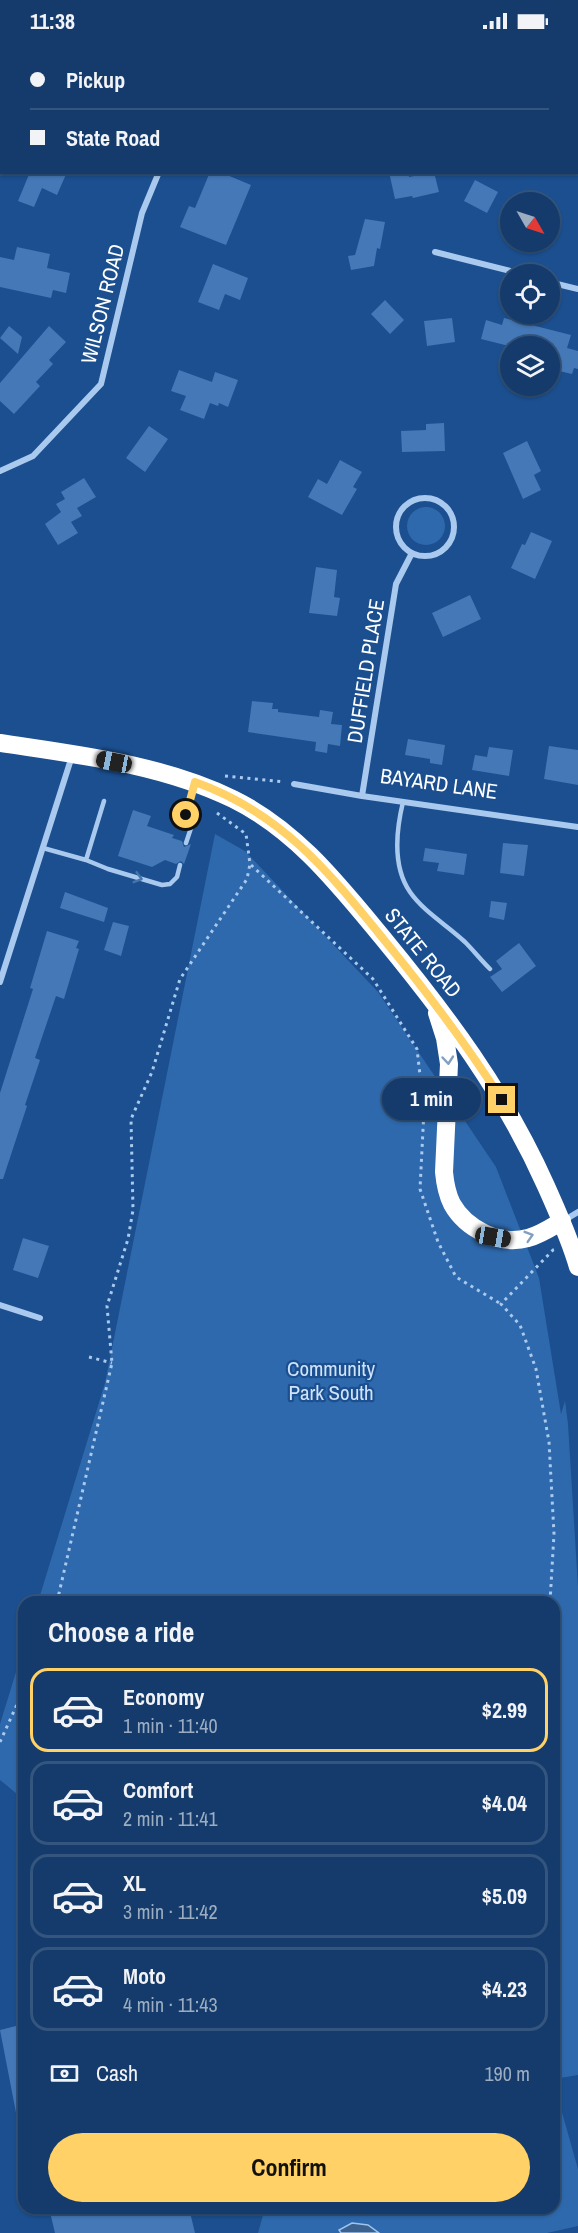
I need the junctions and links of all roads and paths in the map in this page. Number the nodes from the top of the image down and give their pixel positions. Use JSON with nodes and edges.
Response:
{"nodes":[{"id":1,"x":158,"y":174,"type":"edge"},
{"id":2,"x":435,"y":252,"type":"dead end"},
{"id":3,"x":500,"y":268,"type":"edge"},
{"id":4,"x":560,"y":285,"type":"edge"},
{"id":5,"x":578,"y":289,"type":"edge"},
{"id":6,"x":0,"y":471,"type":"edge"},
{"id":7,"x":412,"y":553,"type":"junction"},
{"id":8,"x":0,"y":743,"type":"edge"},
{"id":9,"x":72,"y":754,"type":"junction"},
{"id":10,"x":195,"y":782,"type":"junction"},
{"id":11,"x":294,"y":783,"type":"dead end"},
{"id":12,"x":363,"y":796,"type":"junction"},
{"id":13,"x":104,"y":801,"type":"dead end"},
{"id":14,"x":403,"y":802,"type":"junction"},
{"id":15,"x":218,"y":813,"type":"dead end"},
{"id":16,"x":578,"y":827,"type":"edge"},
{"id":17,"x":186,"y":843,"type":"dead end"},
{"id":18,"x":43,"y":848,"type":"junction"},
{"id":19,"x":86,"y":860,"type":"junction"},
{"id":20,"x":250,"y":864,"type":"junction"},
{"id":21,"x":180,"y":865,"type":"dead end"},
{"id":22,"x":490,"y":969,"type":"dead end"},
{"id":23,"x":0,"y":982,"type":"edge"},
{"id":24,"x":422,"y":986,"type":"junction"},
{"id":25,"x":570,"y":1217,"type":"edge"},
{"id":26,"x":570,"y":1244,"type":"junction"},
{"id":27,"x":578,"y":1267,"type":"edge"},
{"id":28,"x":501,"y":1304,"type":"junction"},
{"id":29,"x":0,"y":1305,"type":"edge"},
{"id":30,"x":39,"y":1318,"type":"dead end"},
{"id":31,"x":89,"y":1357,"type":"dead end"},
{"id":32,"x":112,"y":1363,"type":"junction"},
{"id":33,"x":58,"y":1596,"type":"edge"},
{"id":34,"x":550,"y":1596,"type":"edge"},
{"id":35,"x":18,"y":1702,"type":"edge"},
{"id":36,"x":0,"y":1742,"type":"edge"}],
"edges":[{"from":1,"to":6,"type":"street","name":"WILSON ROAD"},
{"from":2,"to":3,"type":"street"},
{"from":4,"to":5,"type":"street"},
{"from":7,"to":7,"type":"street"},
{"from":7,"to":12,"type":"street","name":"DUFFIELD PLACE"},
{"from":8,"to":9,"type":"highway"},
{"from":9,"to":10,"type":"highway","name":"STATE ROAD"},
{"from":9,"to":18,"type":"street"},
{"from":10,"to":17,"type":"lane"},
{"from":10,"to":24,"type":"highway","name":"STATE ROAD"},
{"from":11,"to":12,"type":"street","name":"BAYARD LANE"},
{"from":12,"to":14,"type":"street","name":"BAYARD LANE"},
{"from":13,"to":19,"type":"lane"},
{"from":14,"to":16,"type":"street","name":"BAYARD LANE"},
{"from":14,"to":22,"type":"lane"},
{"from":15,"to":20,"type":"path"},
{"from":18,"to":19,"type":"lane"},
{"from":18,"to":23,"type":"street"},
{"from":19,"to":21,"type":"lane","one_way":true},
{"from":20,"to":28,"type":"path"},
{"from":20,"to":32,"type":"path"},
{"from":24,"to":25,"type":"highway","name":"STATE ROAD"},
{"from":24,"to":25,"type":"highway","one_way":true},
{"from":25,"to":26,"type":"highway","name":"STATE ROAD"},
{"from":26,"to":27,"type":"highway","name":"STATE ROAD"},
{"from":26,"to":28,"type":"path"},
{"from":28,"to":34,"type":"path"},
{"from":29,"to":30,"type":"street"},
{"from":31,"to":32,"type":"path"},
{"from":32,"to":33,"type":"path"},
{"from":35,"to":36,"type":"path"}]}
